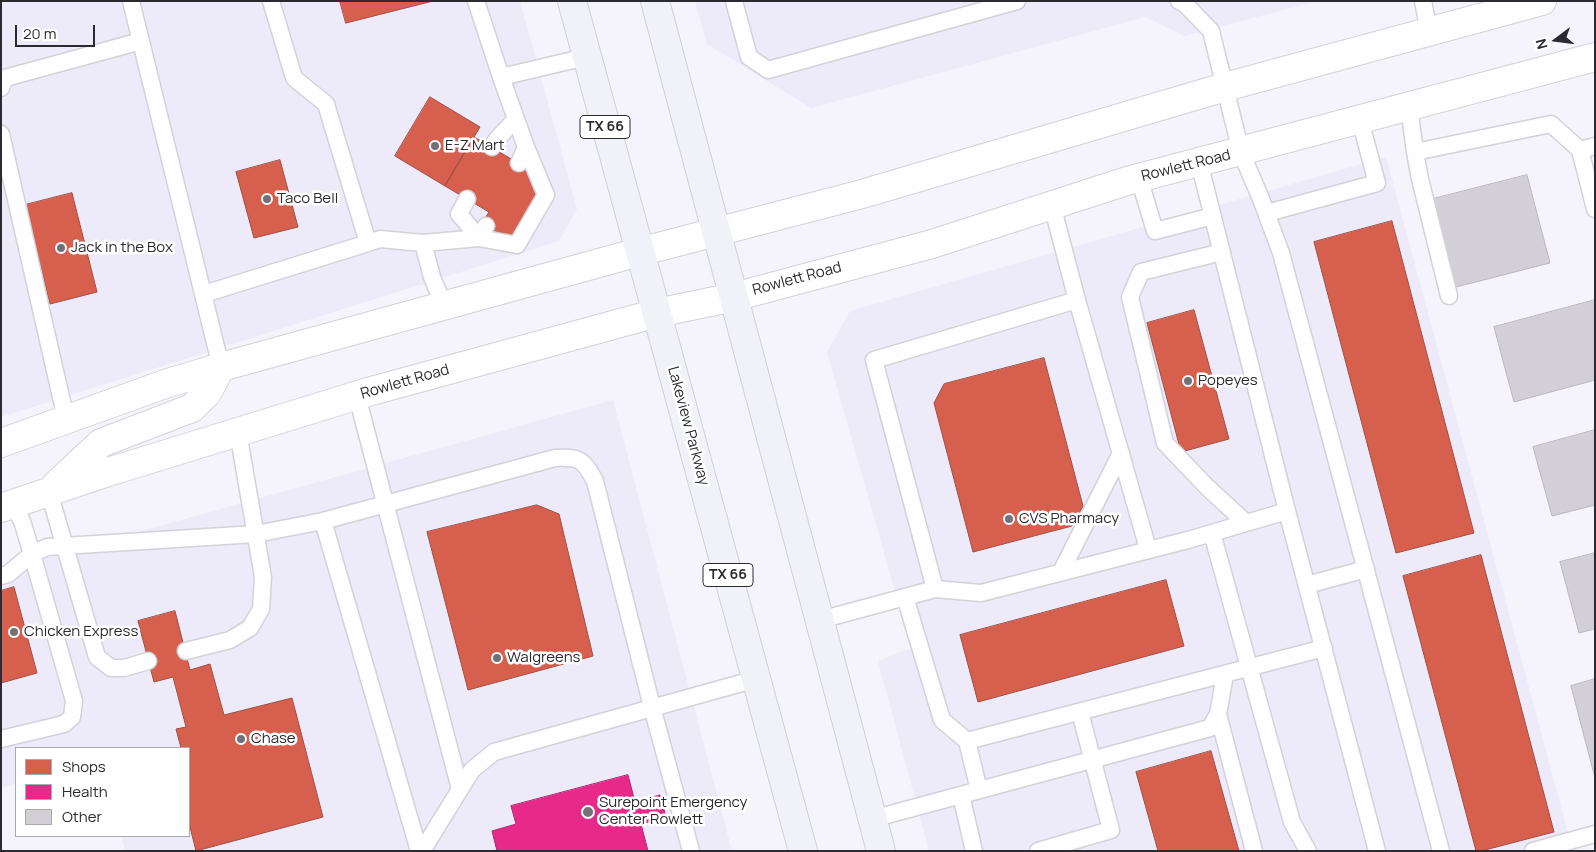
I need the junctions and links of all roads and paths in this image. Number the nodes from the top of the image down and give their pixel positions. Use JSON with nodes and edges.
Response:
{"nodes":[{"id":1,"x":131,"y":1,"type":"edge"},
{"id":2,"x":271,"y":1,"type":"edge"},
{"id":3,"x":476,"y":1,"type":"edge"},
{"id":4,"x":572,"y":1,"type":"edge"},
{"id":5,"x":655,"y":1,"type":"edge"},
{"id":6,"x":734,"y":1,"type":"edge"},
{"id":7,"x":1017,"y":1,"type":"edge"},
{"id":8,"x":1422,"y":1,"type":"edge"},
{"id":9,"x":1542,"y":1,"type":"edge"},
{"id":10,"x":1184,"y":2,"type":"edge"},
{"id":11,"x":1492,"y":8,"type":"edge"},
{"id":12,"x":1429,"y":32,"type":"junction"},
{"id":13,"x":141,"y":41,"type":"junction"},
{"id":14,"x":586,"y":57,"type":"junction"},
{"id":15,"x":1595,"y":57,"type":"edge"},
{"id":16,"x":501,"y":77,"type":"junction"},
{"id":17,"x":1225,"y":87,"type":"junction"},
{"id":18,"x":1,"y":88,"type":"edge"},
{"id":19,"x":1409,"y":107,"type":"junction"},
{"id":20,"x":516,"y":119,"type":"junction"},
{"id":21,"x":1360,"y":120,"type":"junction"},
{"id":22,"x":1,"y":134,"type":"edge"},
{"id":23,"x":492,"y":147,"type":"dead end"},
{"id":24,"x":526,"y":147,"type":"junction"},
{"id":25,"x":1587,"y":148,"type":"edge"},
{"id":26,"x":1241,"y":152,"type":"junction"},
{"id":27,"x":1415,"y":152,"type":"junction"},
{"id":28,"x":1199,"y":162,"type":"junction"},
{"id":29,"x":519,"y":163,"type":"dead end"},
{"id":30,"x":1139,"y":178,"type":"junction"},
{"id":31,"x":467,"y":199,"type":"dead end"},
{"id":32,"x":1052,"y":205,"type":"junction"},
{"id":33,"x":1595,"y":209,"type":"edge"},
{"id":34,"x":1266,"y":213,"type":"junction"},
{"id":35,"x":1213,"y":216,"type":"junction"},
{"id":36,"x":483,"y":232,"type":"junction"},
{"id":37,"x":716,"y":233,"type":"junction"},
{"id":38,"x":368,"y":243,"type":"junction"},
{"id":39,"x":423,"y":243,"type":"junction"},
{"id":40,"x":639,"y":252,"type":"junction"},
{"id":41,"x":1222,"y":252,"type":"junction"},
{"id":42,"x":204,"y":294,"type":"junction"},
{"id":43,"x":1449,"y":296,"type":"dead end"},
{"id":44,"x":734,"y":297,"type":"junction"},
{"id":45,"x":1078,"y":300,"type":"junction"},
{"id":46,"x":444,"y":306,"type":"junction"},
{"id":47,"x":657,"y":313,"type":"junction"},
{"id":48,"x":221,"y":367,"type":"junction"},
{"id":49,"x":357,"y":396,"type":"junction"},
{"id":50,"x":66,"y":419,"type":"junction"},
{"id":51,"x":238,"y":432,"type":"junction"},
{"id":52,"x":1,"y":443,"type":"edge"},
{"id":53,"x":1121,"y":453,"type":"junction"},
{"id":54,"x":49,"y":492,"type":"junction"},
{"id":55,"x":385,"y":505,"type":"junction"},
{"id":56,"x":7,"y":506,"type":"edge"},
{"id":57,"x":1287,"y":511,"type":"junction"},
{"id":58,"x":323,"y":522,"type":"junction"},
{"id":59,"x":1246,"y":523,"type":"junction"},
{"id":60,"x":1212,"y":533,"type":"junction"},
{"id":61,"x":256,"y":534,"type":"junction"},
{"id":62,"x":64,"y":546,"type":"junction"},
{"id":63,"x":1148,"y":550,"type":"junction"},
{"id":64,"x":32,"y":554,"type":"junction"},
{"id":65,"x":1366,"y":569,"type":"junction"},
{"id":66,"x":1061,"y":572,"type":"junction"},
{"id":67,"x":1,"y":576,"type":"edge"},
{"id":68,"x":1308,"y":585,"type":"junction"},
{"id":69,"x":936,"y":589,"type":"junction"},
{"id":70,"x":905,"y":597,"type":"junction"},
{"id":71,"x":820,"y":620,"type":"junction"},
{"id":72,"x":1324,"y":648,"type":"junction"},
{"id":73,"x":186,"y":652,"type":"dead end"},
{"id":74,"x":148,"y":661,"type":"dead end"},
{"id":75,"x":1250,"y":668,"type":"junction"},
{"id":76,"x":1225,"y":675,"type":"junction"},
{"id":77,"x":756,"y":679,"type":"junction"},
{"id":78,"x":652,"y":707,"type":"junction"},
{"id":79,"x":1080,"y":712,"type":"junction"},
{"id":80,"x":1218,"y":714,"type":"junction"},
{"id":81,"x":1,"y":739,"type":"edge"},
{"id":82,"x":967,"y":741,"type":"junction"},
{"id":83,"x":1092,"y":759,"type":"junction"},
{"id":84,"x":460,"y":789,"type":"junction"},
{"id":85,"x":980,"y":790,"type":"junction"},
{"id":86,"x":961,"y":794,"type":"junction"},
{"id":87,"x":872,"y":819,"type":"junction"},
{"id":88,"x":1595,"y":834,"type":"edge"},
{"id":89,"x":421,"y":851,"type":"edge"},
{"id":90,"x":691,"y":851,"type":"edge"},
{"id":91,"x":803,"y":851,"type":"edge"},
{"id":92,"x":881,"y":851,"type":"edge"},
{"id":93,"x":974,"y":851,"type":"edge"},
{"id":94,"x":1038,"y":851,"type":"edge"},
{"id":95,"x":1254,"y":851,"type":"edge"},
{"id":96,"x":1308,"y":851,"type":"edge"},
{"id":97,"x":1378,"y":851,"type":"edge"},
{"id":98,"x":1441,"y":851,"type":"edge"},
{"id":99,"x":1533,"y":851,"type":"edge"}],
"edges":[{"from":1,"to":13,"type":"lane"},
{"from":2,"to":38,"type":"lane"},
{"from":3,"to":16,"type":"lane"},
{"from":4,"to":14,"type":"main road","name":"Lakeview Parkway","number":"TX 66"},
{"from":5,"to":37,"type":"main road"},
{"from":6,"to":7,"type":"lane"},
{"from":8,"to":12,"type":"lane"},
{"from":9,"to":11,"type":"main road"},
{"from":10,"to":17,"type":"lane"},
{"from":11,"to":12,"type":"main road"},
{"from":12,"to":17,"type":"main road"},
{"from":13,"to":18,"type":"lane"},
{"from":13,"to":42,"type":"lane"},
{"from":14,"to":16,"type":"lane"},
{"from":14,"to":40,"type":"main road","name":"Lakeview Parkway","number":"TX 66"},
{"from":15,"to":19,"type":"main road","name":"Rowlett Road"},
{"from":16,"to":20,"type":"lane"},
{"from":17,"to":26,"type":"lane"},
{"from":17,"to":37,"type":"main road"},
{"from":19,"to":21,"type":"main road","name":"Rowlett Road"},
{"from":19,"to":27,"type":"lane"},
{"from":20,"to":23,"type":"lane"},
{"from":20,"to":24,"type":"lane"},
{"from":21,"to":26,"type":"main road","name":"Rowlett Road"},
{"from":21,"to":34,"type":"lane"},
{"from":22,"to":50,"type":"lane"},
{"from":24,"to":29,"type":"lane"},
{"from":24,"to":36,"type":"lane"},
{"from":25,"to":27,"type":"lane"},
{"from":25,"to":33,"type":"lane"},
{"from":26,"to":28,"type":"main road","name":"Rowlett Road"},
{"from":26,"to":34,"type":"lane"},
{"from":27,"to":43,"type":"lane"},
{"from":28,"to":30,"type":"main road","name":"Rowlett Road"},
{"from":28,"to":35,"type":"lane"},
{"from":30,"to":32,"type":"main road","name":"Rowlett Road"},
{"from":30,"to":35,"type":"lane"},
{"from":31,"to":36,"type":"lane"},
{"from":32,"to":44,"type":"main road","name":"Rowlett Road"},
{"from":32,"to":45,"type":"lane"},
{"from":34,"to":65,"type":"lane"},
{"from":35,"to":41,"type":"lane"},
{"from":36,"to":39,"type":"lane"},
{"from":37,"to":40,"type":"main road"},
{"from":37,"to":44,"type":"main road"},
{"from":38,"to":39,"type":"lane"},
{"from":38,"to":42,"type":"lane"},
{"from":39,"to":46,"type":"lane"},
{"from":40,"to":46,"type":"main road"},
{"from":40,"to":47,"type":"main road","name":"Lakeview Parkway","number":"TX 66"},
{"from":41,"to":57,"type":"lane"},
{"from":41,"to":59,"type":"lane"},
{"from":42,"to":48,"type":"lane"},
{"from":44,"to":47,"type":"main road","name":"Rowlett Road"},
{"from":44,"to":71,"type":"main road"},
{"from":45,"to":53,"type":"lane"},
{"from":45,"to":69,"type":"lane"},
{"from":46,"to":48,"type":"main road"},
{"from":47,"to":49,"type":"main road","name":"Rowlett Road"},
{"from":47,"to":77,"type":"main road","name":"Lakeview Parkway","number":"TX 66"},
{"from":48,"to":50,"type":"main road"},
{"from":48,"to":54,"type":"main road"},
{"from":49,"to":51,"type":"main road","name":"Rowlett Road"},
{"from":49,"to":55,"type":"lane"},
{"from":50,"to":52,"type":"main road"},
{"from":51,"to":54,"type":"main road","name":"Rowlett Road"},
{"from":51,"to":61,"type":"lane"},
{"from":53,"to":63,"type":"lane"},
{"from":53,"to":66,"type":"lane"},
{"from":54,"to":56,"type":"main road","name":"Rowlett Road"},
{"from":54,"to":62,"type":"lane"},
{"from":55,"to":58,"type":"lane"},
{"from":55,"to":78,"type":"lane"},
{"from":55,"to":84,"type":"lane"},
{"from":56,"to":64,"type":"lane"},
{"from":57,"to":59,"type":"lane"},
{"from":57,"to":68,"type":"lane"},
{"from":58,"to":61,"type":"lane"},
{"from":58,"to":89,"type":"lane"},
{"from":59,"to":60,"type":"lane"},
{"from":60,"to":63,"type":"lane"},
{"from":60,"to":75,"type":"lane"},
{"from":61,"to":62,"type":"lane"},
{"from":61,"to":73,"type":"lane"},
{"from":62,"to":64,"type":"lane"},
{"from":62,"to":74,"type":"lane"},
{"from":63,"to":66,"type":"lane"},
{"from":64,"to":67,"type":"lane"},
{"from":64,"to":81,"type":"lane"},
{"from":65,"to":68,"type":"lane"},
{"from":65,"to":98,"type":"lane"},
{"from":66,"to":69,"type":"lane"},
{"from":68,"to":72,"type":"lane"},
{"from":69,"to":70,"type":"lane"},
{"from":70,"to":71,"type":"lane"},
{"from":70,"to":82,"type":"lane"},
{"from":71,"to":87,"type":"main road"},
{"from":72,"to":75,"type":"lane"},
{"from":72,"to":97,"type":"lane"},
{"from":75,"to":76,"type":"lane"},
{"from":75,"to":96,"type":"lane"},
{"from":76,"to":79,"type":"lane"},
{"from":76,"to":80,"type":"lane"},
{"from":77,"to":78,"type":"lane"},
{"from":77,"to":91,"type":"main road","name":"Lakeview Parkway","number":"TX 66"},
{"from":78,"to":84,"type":"lane"},
{"from":78,"to":90,"type":"lane"},
{"from":79,"to":82,"type":"lane"},
{"from":79,"to":83,"type":"lane"},
{"from":80,"to":83,"type":"lane"},
{"from":80,"to":95,"type":"lane"},
{"from":82,"to":85,"type":"lane"},
{"from":83,"to":85,"type":"lane"},
{"from":83,"to":94,"type":"lane"},
{"from":84,"to":89,"type":"lane"},
{"from":85,"to":86,"type":"lane"},
{"from":86,"to":87,"type":"lane"},
{"from":86,"to":93,"type":"lane"},
{"from":87,"to":92,"type":"main road"},
{"from":88,"to":99,"type":"lane"}]}
